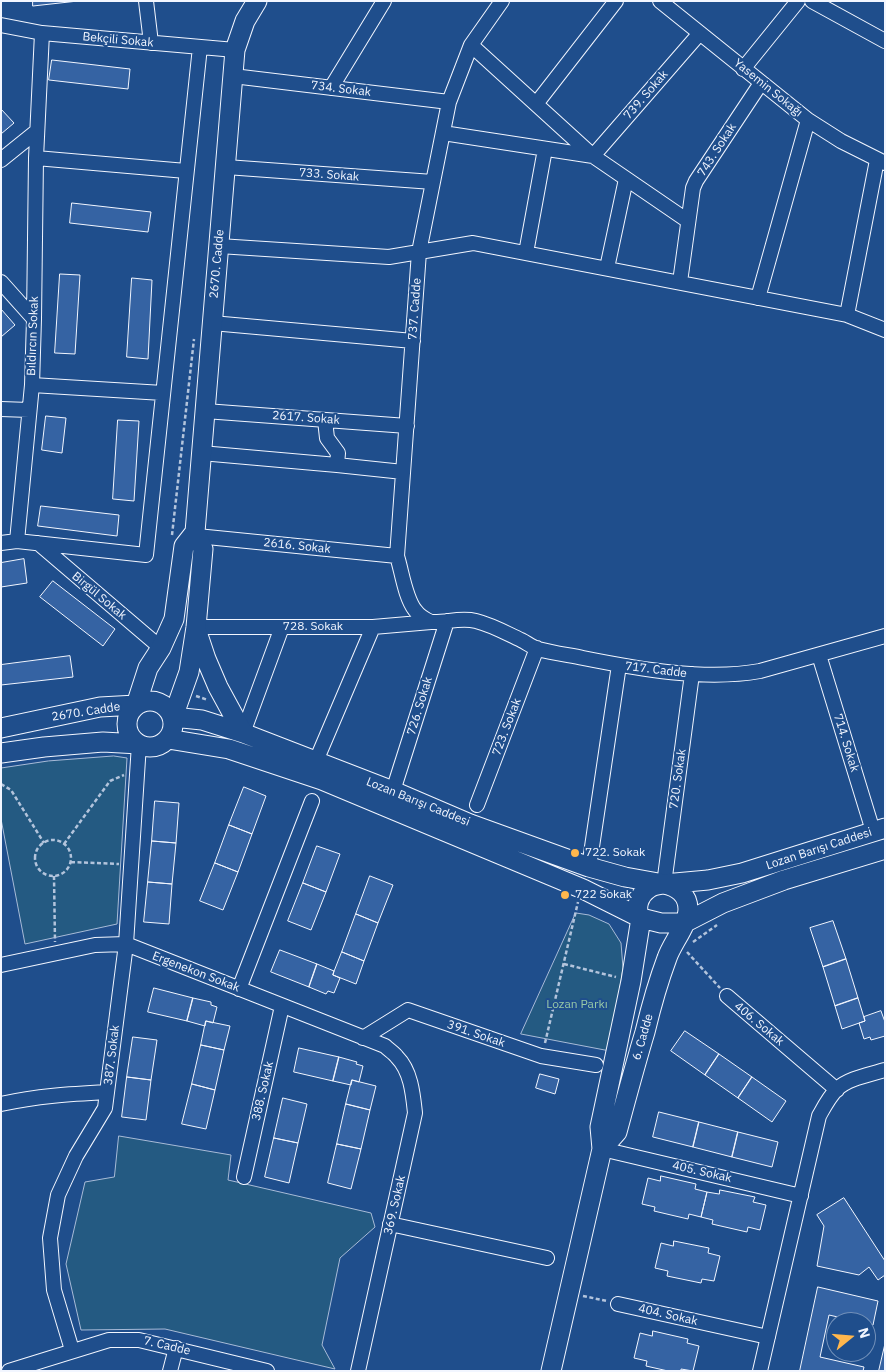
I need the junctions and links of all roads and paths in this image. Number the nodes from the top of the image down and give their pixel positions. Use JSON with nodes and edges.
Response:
{"nodes":[{"id":1,"x":146,"y":1,"type":"edge"},
{"id":2,"x":257,"y":1,"type":"edge"},
{"id":3,"x":384,"y":1,"type":"edge"},
{"id":4,"x":502,"y":1,"type":"edge"},
{"id":5,"x":616,"y":1,"type":"edge"},
{"id":6,"x":660,"y":1,"type":"edge"},
{"id":7,"x":798,"y":1,"type":"edge"},
{"id":8,"x":812,"y":1,"type":"edge"},
{"id":9,"x":1,"y":25,"type":"edge"},
{"id":10,"x":42,"y":33,"type":"junction"},
{"id":11,"x":700,"y":33,"type":"junction"},
{"id":12,"x":885,"y":41,"type":"edge"},
{"id":13,"x":151,"y":43,"type":"junction"},
{"id":14,"x":471,"y":45,"type":"junction"},
{"id":15,"x":200,"y":47,"type":"junction"},
{"id":16,"x":235,"y":50,"type":"junction"},
{"id":17,"x":743,"y":69,"type":"junction"},
{"id":18,"x":233,"y":76,"type":"junction"},
{"id":19,"x":761,"y":83,"type":"junction"},
{"id":20,"x":331,"y":88,"type":"junction"},
{"id":21,"x":449,"y":102,"type":"junction"},
{"id":22,"x":536,"y":104,"type":"junction"},
{"id":23,"x":808,"y":120,"type":"junction"},
{"id":24,"x":37,"y":131,"type":"junction"},
{"id":25,"x":443,"y":133,"type":"junction"},
{"id":26,"x":545,"y":149,"type":"junction"},
{"id":27,"x":593,"y":156,"type":"junction"},
{"id":28,"x":36,"y":158,"type":"junction"},
{"id":29,"x":1,"y":160,"type":"edge"},
{"id":30,"x":881,"y":161,"type":"edge"},
{"id":31,"x":226,"y":167,"type":"junction"},
{"id":32,"x":186,"y":171,"type":"junction"},
{"id":33,"x":626,"y":179,"type":"junction"},
{"id":34,"x":433,"y":182,"type":"junction"},
{"id":35,"x":688,"y":221,"type":"junction"},
{"id":36,"x":219,"y":246,"type":"junction"},
{"id":37,"x":419,"y":252,"type":"junction"},
{"id":38,"x":526,"y":253,"type":"junction"},
{"id":39,"x":607,"y":268,"type":"junction"},
{"id":40,"x":1,"y":282,"type":"edge"},
{"id":41,"x":680,"y":282,"type":"junction"},
{"id":42,"x":758,"y":298,"type":"junction"},
{"id":43,"x":847,"y":315,"type":"junction"},
{"id":44,"x":34,"y":320,"type":"junction"},
{"id":45,"x":212,"y":323,"type":"junction"},
{"id":46,"x":885,"y":330,"type":"edge"},
{"id":47,"x":195,"y":333,"type":"dead end"},
{"id":48,"x":413,"y":341,"type":"junction"},
{"id":49,"x":32,"y":385,"type":"junction"},
{"id":50,"x":163,"y":393,"type":"junction"},
{"id":51,"x":1,"y":409,"type":"edge"},
{"id":52,"x":29,"y":410,"type":"junction"},
{"id":53,"x":205,"y":410,"type":"junction"},
{"id":54,"x":325,"y":420,"type":"junction"},
{"id":55,"x":407,"y":426,"type":"junction"},
{"id":56,"x":201,"y":453,"type":"junction"},
{"id":57,"x":338,"y":465,"type":"junction"},
{"id":58,"x":403,"y":472,"type":"junction"},
{"id":59,"x":196,"y":534,"type":"junction"},
{"id":60,"x":172,"y":535,"type":"dead end"},
{"id":61,"x":17,"y":541,"type":"junction"},
{"id":62,"x":1,"y":543,"type":"edge"},
{"id":63,"x":38,"y":543,"type":"junction"},
{"id":64,"x":397,"y":556,"type":"junction"},
{"id":65,"x":446,"y":621,"type":"junction"},
{"id":66,"x":430,"y":622,"type":"junction"},
{"id":67,"x":196,"y":626,"type":"junction"},
{"id":68,"x":282,"y":627,"type":"junction"},
{"id":69,"x":373,"y":627,"type":"junction"},
{"id":70,"x":885,"y":636,"type":"edge"},
{"id":71,"x":161,"y":648,"type":"junction"},
{"id":72,"x":537,"y":648,"type":"junction"},
{"id":73,"x":819,"y":655,"type":"junction"},
{"id":74,"x":619,"y":666,"type":"junction"},
{"id":75,"x":692,"y":674,"type":"junction"},
{"id":76,"x":136,"y":705,"type":"junction"},
{"id":77,"x":173,"y":717,"type":"junction"},
{"id":78,"x":1,"y":728,"type":"edge"},
{"id":79,"x":243,"y":733,"type":"junction"},
{"id":80,"x":168,"y":739,"type":"junction"},
{"id":81,"x":139,"y":744,"type":"junction"},
{"id":82,"x":1,"y":753,"type":"edge"},
{"id":83,"x":316,"y":762,"type":"junction"},
{"id":84,"x":138,"y":768,"type":"junction"},
{"id":85,"x":1,"y":784,"type":"edge"},
{"id":86,"x":393,"y":791,"type":"junction"},
{"id":87,"x":312,"y":801,"type":"dead end"},
{"id":88,"x":477,"y":805,"type":"dead end"},
{"id":89,"x":879,"y":829,"type":"edge"},
{"id":90,"x":44,"y":843,"type":"junction"},
{"id":91,"x":64,"y":844,"type":"junction"},
{"id":92,"x":885,"y":849,"type":"edge"},
{"id":93,"x":70,"y":862,"type":"junction"},
{"id":94,"x":131,"y":864,"type":"junction"},
{"id":95,"x":589,"y":867,"type":"junction"},
{"id":96,"x":54,"y":876,"type":"junction"},
{"id":97,"x":664,"y":884,"type":"junction"},
{"id":98,"x":579,"y":899,"type":"dead end"},
{"id":99,"x":641,"y":918,"type":"junction"},
{"id":100,"x":684,"y":923,"type":"junction"},
{"id":101,"x":126,"y":944,"type":"junction"},
{"id":102,"x":687,"y":952,"type":"dead end"},
{"id":103,"x":55,"y":953,"type":"junction"},
{"id":104,"x":564,"y":964,"type":"junction"},
{"id":105,"x":1,"y":965,"type":"edge"},
{"id":106,"x":631,"y":981,"type":"junction"},
{"id":107,"x":239,"y":989,"type":"junction"},
{"id":108,"x":727,"y":996,"type":"joint"},
{"id":109,"x":282,"y":1006,"type":"junction"},
{"id":110,"x":363,"y":1038,"type":"junction"},
{"id":111,"x":385,"y":1046,"type":"joint"},
{"id":112,"x":541,"y":1056,"type":"junction"},
{"id":113,"x":596,"y":1065,"type":"dead end"},
{"id":114,"x":885,"y":1070,"type":"edge"},
{"id":115,"x":837,"y":1090,"type":"junction"},
{"id":116,"x":107,"y":1092,"type":"junction"},
{"id":117,"x":1,"y":1104,"type":"edge"},
{"id":118,"x":602,"y":1149,"type":"junction"},
{"id":119,"x":244,"y":1177,"type":"dead end"},
{"id":120,"x":801,"y":1196,"type":"junction"},
{"id":121,"x":390,"y":1224,"type":"junction"},
{"id":122,"x":547,"y":1258,"type":"dead end"},
{"id":123,"x":569,"y":1292,"type":"junction"},
{"id":124,"x":618,"y":1304,"type":"joint"},
{"id":125,"x":768,"y":1337,"type":"junction"},
{"id":126,"x":176,"y":1348,"type":"junction"},
{"id":127,"x":72,"y":1350,"type":"junction"},
{"id":128,"x":9,"y":1371,"type":"edge"},
{"id":129,"x":170,"y":1371,"type":"edge"},
{"id":130,"x":267,"y":1371,"type":"edge"},
{"id":131,"x":358,"y":1371,"type":"edge"},
{"id":132,"x":551,"y":1371,"type":"edge"},
{"id":133,"x":760,"y":1371,"type":"edge"}],
"edges":[{"from":1,"to":13,"type":"street"},
{"from":2,"to":16,"type":"main road","name":"2670. Cadde"},
{"from":3,"to":20,"type":"street"},
{"from":4,"to":14,"type":"street","name":"737. Cadde"},
{"from":5,"to":22,"type":"street"},
{"from":6,"to":11,"type":"street","name":"Yasemin Sokağı"},
{"from":7,"to":17,"type":"street"},
{"from":8,"to":12,"type":"street"},
{"from":9,"to":10,"type":"street","name":"Bekçili Sokak"},
{"from":10,"to":13,"type":"street","name":"Bekçili Sokak"},
{"from":10,"to":24,"type":"street","name":"Bıldırcın Sokak"},
{"from":11,"to":17,"type":"street","name":"Yasemin Sokağı"},
{"from":11,"to":27,"type":"street","name":"739. Sokak"},
{"from":13,"to":15,"type":"street","name":"Bekçili Sokak"},
{"from":14,"to":21,"type":"street","name":"737. Cadde"},
{"from":14,"to":22,"type":"street"},
{"from":15,"to":16,"type":"street","name":"Bekçili Sokak"},
{"from":15,"to":32,"type":"street"},
{"from":16,"to":18,"type":"main road","name":"2670. Cadde"},
{"from":17,"to":19,"type":"street","name":"Yasemin Sokağı"},
{"from":18,"to":20,"type":"street","name":"734. Sokak"},
{"from":18,"to":31,"type":"main road","name":"2670. Cadde"},
{"from":19,"to":23,"type":"street","name":"Yasemin Sokağı"},
{"from":19,"to":35,"type":"street","name":"743. Sokak"},
{"from":20,"to":21,"type":"street","name":"734. Sokak"},
{"from":21,"to":25,"type":"street","name":"737. Cadde"},
{"from":22,"to":27,"type":"street"},
{"from":23,"to":30,"type":"street","name":"Yasemin Sokağı"},
{"from":23,"to":42,"type":"street"},
{"from":24,"to":28,"type":"street","name":"Bıldırcın Sokak"},
{"from":24,"to":29,"type":"street"},
{"from":25,"to":26,"type":"street"},
{"from":25,"to":34,"type":"street","name":"737. Cadde"},
{"from":26,"to":27,"type":"street"},
{"from":26,"to":38,"type":"street"},
{"from":27,"to":33,"type":"street"},
{"from":28,"to":32,"type":"street"},
{"from":28,"to":44,"type":"street","name":"Bıldırcın Sokak"},
{"from":30,"to":43,"type":"street"},
{"from":31,"to":34,"type":"street","name":"733. Sokak"},
{"from":31,"to":36,"type":"main road","name":"2670. Cadde"},
{"from":32,"to":50,"type":"street"},
{"from":33,"to":35,"type":"street"},
{"from":33,"to":39,"type":"street"},
{"from":34,"to":37,"type":"street","name":"737. Cadde"},
{"from":35,"to":41,"type":"street","name":"743. Sokak"},
{"from":36,"to":37,"type":"street"},
{"from":36,"to":45,"type":"main road","name":"2670. Cadde"},
{"from":37,"to":38,"type":"street"},
{"from":37,"to":48,"type":"street","name":"737. Cadde"},
{"from":38,"to":39,"type":"street"},
{"from":39,"to":41,"type":"street"},
{"from":40,"to":44,"type":"street"},
{"from":41,"to":42,"type":"street"},
{"from":42,"to":43,"type":"street"},
{"from":43,"to":46,"type":"street"},
{"from":44,"to":49,"type":"street","name":"Bıldırcın Sokak"},
{"from":45,"to":48,"type":"street"},
{"from":45,"to":53,"type":"main road","name":"2670. Cadde"},
{"from":47,"to":60,"type":"path"},
{"from":48,"to":55,"type":"street","name":"737. Cadde"},
{"from":49,"to":50,"type":"street"},
{"from":49,"to":52,"type":"street","name":"Bıldırcın Sokak"},
{"from":50,"to":63,"type":"street"},
{"from":51,"to":52,"type":"street"},
{"from":52,"to":61,"type":"street","name":"Bıldırcın Sokak"},
{"from":53,"to":54,"type":"street","name":"2617. Sokak"},
{"from":53,"to":56,"type":"main road","name":"2670. Cadde"},
{"from":54,"to":55,"type":"street","name":"2617. Sokak"},
{"from":54,"to":57,"type":"street"},
{"from":55,"to":58,"type":"street","name":"737. Cadde"},
{"from":56,"to":57,"type":"street"},
{"from":56,"to":59,"type":"main road","name":"2670. Cadde"},
{"from":57,"to":58,"type":"street"},
{"from":58,"to":64,"type":"street","name":"737. Cadde"},
{"from":59,"to":64,"type":"street","name":"2616. Sokak"},
{"from":59,"to":67,"type":"main road","name":"2670. Cadde"},
{"from":59,"to":71,"type":"main road","name":"2670. Cadde"},
{"from":61,"to":62,"type":"street"},
{"from":61,"to":63,"type":"street"},
{"from":63,"to":71,"type":"street","name":"Birgül Sokak"},
{"from":64,"to":66,"type":"street","name":"737. Cadde"},
{"from":65,"to":66,"type":"street","name":"717. Cadde"},
{"from":65,"to":72,"type":"street","name":"717. Cadde"},
{"from":65,"to":86,"type":"street","name":"726. Sokak"},
{"from":66,"to":69,"type":"street","name":"728. Sokak"},
{"from":67,"to":68,"type":"street","name":"728. Sokak"},
{"from":67,"to":77,"type":"main road","name":"2670. Cadde"},
{"from":67,"to":79,"type":"main road"},
{"from":68,"to":69,"type":"street","name":"728. Sokak"},
{"from":68,"to":79,"type":"street"},
{"from":69,"to":83,"type":"street"},
{"from":70,"to":73,"type":"street","name":"717. Cadde"},
{"from":71,"to":76,"type":"main road","name":"2670. Cadde"},
{"from":72,"to":74,"type":"street","name":"717. Cadde"},
{"from":72,"to":88,"type":"street","name":"723. Sokak"},
{"from":73,"to":75,"type":"street","name":"717. Cadde"},
{"from":73,"to":89,"type":"street","name":"714. Sokak"},
{"from":74,"to":75,"type":"street","name":"717. Cadde"},
{"from":74,"to":95,"type":"street"},
{"from":75,"to":97,"type":"street","name":"720. Sokak"},
{"from":76,"to":77,"type":"main road"},
{"from":76,"to":78,"type":"main road","name":"2670. Cadde"},
{"from":76,"to":81,"type":"main road"},
{"from":77,"to":79,"type":"main road","name":"Lozan Barışı Caddesi"},
{"from":77,"to":80,"type":"main road"},
{"from":79,"to":83,"type":"main road","name":"Lozan Barışı Caddesi"},
{"from":80,"to":81,"type":"main road"},
{"from":80,"to":99,"type":"main road","name":"Lozan Barışı Caddesi"},
{"from":81,"to":82,"type":"main road"},
{"from":81,"to":84,"type":"street","name":"387. Sokak"},
{"from":83,"to":86,"type":"main road","name":"Lozan Barışı Caddesi"},
{"from":84,"to":91,"type":"path"},
{"from":84,"to":94,"type":"street","name":"387. Sokak"},
{"from":85,"to":90,"type":"path"},
{"from":86,"to":95,"type":"main road","name":"Lozan Barışı Caddesi"},
{"from":87,"to":107,"type":"street"},
{"from":89,"to":97,"type":"main road","name":"Lozan Barışı Caddesi"},
{"from":90,"to":91,"type":"path"},
{"from":90,"to":96,"type":"path"},
{"from":91,"to":93,"type":"path"},
{"from":92,"to":100,"type":"main road","name":"Lozan Barışı Caddesi"},
{"from":93,"to":94,"type":"path"},
{"from":93,"to":96,"type":"path"},
{"from":94,"to":101,"type":"street","name":"387. Sokak"},
{"from":95,"to":97,"type":"main road","name":"Lozan Barışı Caddesi"},
{"from":96,"to":103,"type":"path"},
{"from":97,"to":99,"type":"main road","name":"Lozan Barışı Caddesi"},
{"from":97,"to":100,"type":"main road","name":"Lozan Barışı Caddesi"},
{"from":98,"to":104,"type":"path"},
{"from":99,"to":100,"type":"main road","name":"Lozan Barışı Caddesi"},
{"from":99,"to":106,"type":"main road","name":"6. Cadde"},
{"from":100,"to":118,"type":"main road","name":"6. Cadde"},
{"from":101,"to":103,"type":"street","name":"Ergenekon Sokak"},
{"from":101,"to":107,"type":"street","name":"Ergenekon Sokak"},
{"from":101,"to":116,"type":"street","name":"387. Sokak"},
{"from":102,"to":108,"type":"path","name":"406. Sokak"},
{"from":103,"to":105,"type":"street","name":"Ergenekon Sokak"},
{"from":104,"to":106,"type":"path"},
{"from":104,"to":112,"type":"path"},
{"from":106,"to":118,"type":"main road","name":"6. Cadde"},
{"from":107,"to":109,"type":"street","name":"Ergenekon Sokak"},
{"from":108,"to":115,"type":"street","name":"406. Sokak"},
{"from":109,"to":110,"type":"street","name":"Ergenekon Sokak"},
{"from":109,"to":119,"type":"street","name":"388. Sokak"},
{"from":110,"to":111,"type":"street","name":"Ergenekon Sokak"},
{"from":110,"to":112,"type":"street","name":"391. Sokak"},
{"from":111,"to":121,"type":"street","name":"369. Sokak"},
{"from":112,"to":113,"type":"street","name":"391. Sokak"},
{"from":114,"to":115,"type":"street"},
{"from":115,"to":120,"type":"street"},
{"from":116,"to":117,"type":"street"},
{"from":116,"to":127,"type":"street","name":"387. Sokak"},
{"from":118,"to":120,"type":"street","name":"405. Sokak"},
{"from":118,"to":123,"type":"main road","name":"6. Cadde"},
{"from":120,"to":125,"type":"street"},
{"from":121,"to":122,"type":"street"},
{"from":121,"to":131,"type":"street","name":"369. Sokak"},
{"from":123,"to":124,"type":"path"},
{"from":123,"to":132,"type":"main road","name":"6. Cadde"},
{"from":124,"to":125,"type":"street","name":"404. Sokak"},
{"from":125,"to":133,"type":"street"},
{"from":126,"to":127,"type":"street","name":"7. Cadde"},
{"from":126,"to":129,"type":"street"},
{"from":126,"to":130,"type":"street","name":"7. Cadde"},
{"from":127,"to":128,"type":"street","name":"7. Cadde"}]}
